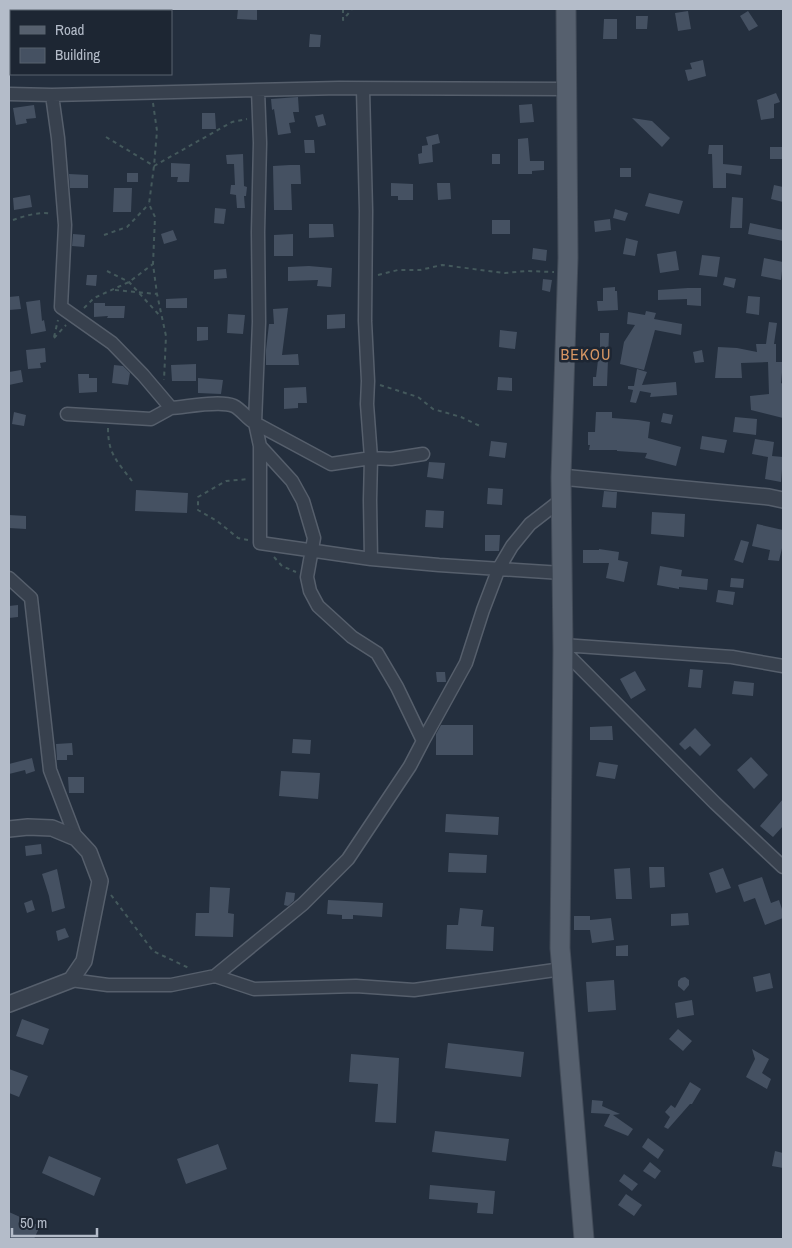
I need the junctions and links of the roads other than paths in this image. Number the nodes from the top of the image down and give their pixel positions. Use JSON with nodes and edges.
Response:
{"nodes":[{"id":1,"x":566,"y":9,"type":"edge"},
{"id":2,"x":363,"y":88,"type":"junction"},
{"id":3,"x":567,"y":89,"type":"junction"},
{"id":4,"x":258,"y":90,"type":"junction"},
{"id":5,"x":9,"y":94,"type":"edge"},
{"id":6,"x":52,"y":95,"type":"junction"},
{"id":7,"x":167,"y":403,"type":"junction"},
{"id":8,"x":67,"y":414,"type":"dead end"},
{"id":9,"x":256,"y":423,"type":"junction"},
{"id":10,"x":260,"y":446,"type":"junction"},
{"id":11,"x":423,"y":454,"type":"dead end"},
{"id":12,"x":371,"y":458,"type":"junction"},
{"id":13,"x":561,"y":477,"type":"junction"},
{"id":14,"x":561,"y":500,"type":"junction"},
{"id":15,"x":783,"y":500,"type":"edge"},
{"id":16,"x":312,"y":550,"type":"junction"},
{"id":17,"x":371,"y":559,"type":"junction"},
{"id":18,"x":499,"y":568,"type":"junction"},
{"id":19,"x":562,"y":573,"type":"junction"},
{"id":20,"x":9,"y":578,"type":"edge"},
{"id":21,"x":563,"y":648,"type":"junction"},
{"id":22,"x":783,"y":666,"type":"edge"},
{"id":23,"x":422,"y":741,"type":"junction"},
{"id":24,"x":9,"y":829,"type":"edge"},
{"id":25,"x":76,"y":838,"type":"junction"},
{"id":26,"x":783,"y":867,"type":"edge"},
{"id":27,"x":562,"y":969,"type":"junction"},
{"id":28,"x":215,"y":976,"type":"junction"},
{"id":29,"x":71,"y":980,"type":"junction"},
{"id":30,"x":9,"y":1004,"type":"edge"},
{"id":31,"x":584,"y":1239,"type":"edge"}],
"edges":[{"from":1,"to":3,"type":"main road"},
{"from":2,"to":3,"type":"street"},
{"from":2,"to":4,"type":"street"},
{"from":2,"to":12,"type":"street"},
{"from":3,"to":13,"type":"main road"},
{"from":4,"to":6,"type":"street"},
{"from":4,"to":9,"type":"street"},
{"from":5,"to":6,"type":"street"},
{"from":6,"to":7,"type":"street"},
{"from":7,"to":8,"type":"street"},
{"from":7,"to":9,"type":"street"},
{"from":9,"to":10,"type":"street"},
{"from":9,"to":12,"type":"street"},
{"from":10,"to":16,"type":"street"},
{"from":10,"to":16,"type":"street"},
{"from":11,"to":12,"type":"street"},
{"from":12,"to":17,"type":"street"},
{"from":13,"to":14,"type":"main road"},
{"from":13,"to":15,"type":"street"},
{"from":14,"to":18,"type":"street"},
{"from":14,"to":19,"type":"main road"},
{"from":16,"to":17,"type":"street"},
{"from":16,"to":23,"type":"street"},
{"from":17,"to":18,"type":"street"},
{"from":18,"to":19,"type":"street"},
{"from":18,"to":23,"type":"street"},
{"from":19,"to":21,"type":"main road"},
{"from":20,"to":25,"type":"street"},
{"from":21,"to":22,"type":"street"},
{"from":21,"to":26,"type":"street"},
{"from":21,"to":27,"type":"main road"},
{"from":23,"to":28,"type":"street"},
{"from":24,"to":25,"type":"street"},
{"from":25,"to":29,"type":"street"},
{"from":27,"to":28,"type":"street"},
{"from":27,"to":31,"type":"main road"},
{"from":28,"to":29,"type":"street"},
{"from":29,"to":30,"type":"street"}]}
